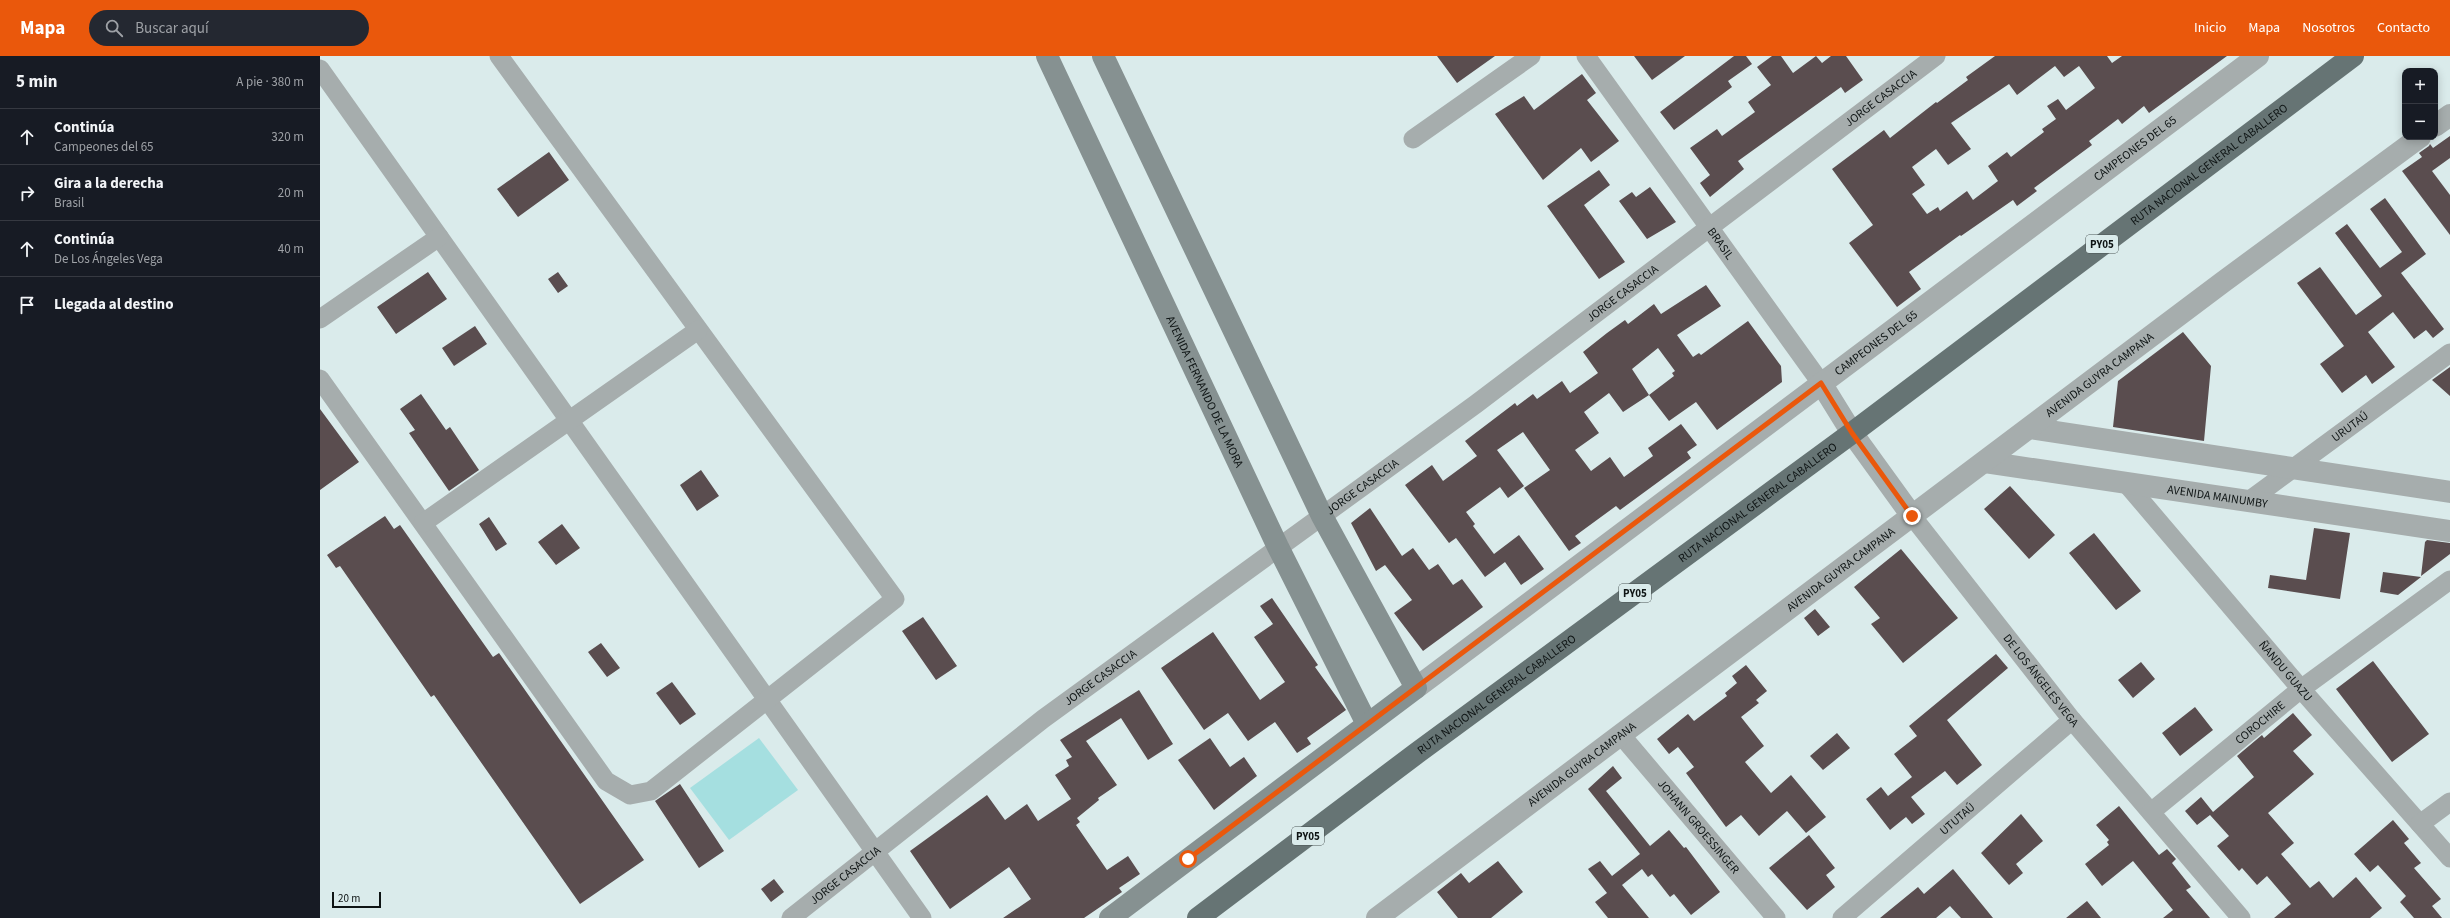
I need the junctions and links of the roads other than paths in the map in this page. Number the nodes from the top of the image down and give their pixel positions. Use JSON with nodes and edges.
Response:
{"nodes":[{"id":1,"x":499,"y":56,"type":"edge"},
{"id":2,"x":1047,"y":56,"type":"edge"},
{"id":3,"x":1103,"y":56,"type":"edge"},
{"id":4,"x":1531,"y":56,"type":"edge"},
{"id":5,"x":1586,"y":56,"type":"edge"},
{"id":6,"x":1936,"y":56,"type":"edge"},
{"id":7,"x":2258,"y":56,"type":"edge"},
{"id":8,"x":2353,"y":56,"type":"edge"},
{"id":9,"x":320,"y":69,"type":"edge"},
{"id":10,"x":2450,"y":115,"type":"edge"},
{"id":11,"x":2438,"y":124,"type":"edge"},
{"id":12,"x":1413,"y":139,"type":"dead end"},
{"id":13,"x":2416,"y":140,"type":"edge"},
{"id":14,"x":1708,"y":227,"type":"junction"},
{"id":15,"x":439,"y":237,"type":"junction"},
{"id":16,"x":320,"y":319,"type":"edge"},
{"id":17,"x":698,"y":330,"type":"junction"},
{"id":18,"x":2450,"y":353,"type":"edge"},
{"id":19,"x":320,"y":379,"type":"edge"},
{"id":20,"x":1821,"y":383,"type":"junction"},
{"id":21,"x":568,"y":421,"type":"junction"},
{"id":22,"x":2030,"y":428,"type":"junction"},
{"id":23,"x":1852,"y":433,"type":"junction"},
{"id":24,"x":1985,"y":462,"type":"junction"},
{"id":25,"x":2292,"y":469,"type":"junction"},
{"id":26,"x":2125,"y":482,"type":"junction"},
{"id":27,"x":2450,"y":492,"type":"edge"},
{"id":28,"x":2250,"y":500,"type":"junction"},
{"id":29,"x":1322,"y":516,"type":"junction"},
{"id":30,"x":1912,"y":516,"type":"junction"},
{"id":31,"x":423,"y":523,"type":"junction"},
{"id":32,"x":2450,"y":531,"type":"edge"},
{"id":33,"x":1278,"y":547,"type":"junction"},
{"id":34,"x":2450,"y":580,"type":"edge"},
{"id":35,"x":1416,"y":688,"type":"junction"},
{"id":36,"x":2301,"y":689,"type":"junction"},
{"id":37,"x":767,"y":701,"type":"junction"},
{"id":38,"x":2072,"y":720,"type":"junction"},
{"id":39,"x":1367,"y":724,"type":"junction"},
{"id":40,"x":1621,"y":734,"type":"junction"},
{"id":41,"x":2450,"y":802,"type":"edge"},
{"id":42,"x":2151,"y":812,"type":"junction"},
{"id":43,"x":2420,"y":824,"type":"junction"},
{"id":44,"x":874,"y":852,"type":"junction"},
{"id":45,"x":2450,"y":858,"type":"edge"},
{"id":46,"x":791,"y":918,"type":"edge"},
{"id":47,"x":922,"y":918,"type":"edge"},
{"id":48,"x":1110,"y":918,"type":"edge"},
{"id":49,"x":1198,"y":918,"type":"edge"},
{"id":50,"x":1377,"y":918,"type":"edge"},
{"id":51,"x":1776,"y":918,"type":"edge"},
{"id":52,"x":1842,"y":918,"type":"edge"},
{"id":53,"x":2242,"y":918,"type":"edge"}],
"edges":[{"from":1,"to":17,"type":"street"},
{"from":2,"to":33,"type":"main road","name":"AVENIDA FERNANDO DE LA MORA"},
{"from":3,"to":29,"type":"main road"},
{"from":4,"to":12,"type":"street"},
{"from":5,"to":14,"type":"street","name":"BRASIL"},
{"from":6,"to":14,"type":"street","name":"JORGE CASACCIA"},
{"from":7,"to":20,"type":"street","name":"CAMPEONES DEL 65"},
{"from":8,"to":23,"type":"highway","name":"RUTA NACIONAL GENERAL CABALLERO","number":"PY05"},
{"from":9,"to":15,"type":"street"},
{"from":10,"to":11,"type":"street"},
{"from":13,"to":22,"type":"street","name":"AVENIDA GUYRA CAMPANA"},
{"from":14,"to":20,"type":"street","name":"BRASIL"},
{"from":14,"to":29,"type":"street","name":"JORGE CASACCIA"},
{"from":15,"to":16,"type":"street"},
{"from":15,"to":21,"type":"street"},
{"from":17,"to":21,"type":"street"},
{"from":17,"to":37,"type":"street"},
{"from":18,"to":25,"type":"street","name":"URUTAÚ"},
{"from":19,"to":31,"type":"street"},
{"from":20,"to":23,"type":"street","name":"BRASIL"},
{"from":20,"to":35,"type":"street","name":"CAMPEONES DEL 65"},
{"from":21,"to":31,"type":"street"},
{"from":21,"to":37,"type":"street"},
{"from":22,"to":24,"type":"street","name":"AVENIDA GUYRA CAMPANA"},
{"from":22,"to":25,"type":"street"},
{"from":23,"to":30,"type":"street","name":"DE LOS ÁNGELES VEGA"},
{"from":23,"to":49,"type":"highway","name":"RUTA NACIONAL GENERAL CABALLERO","number":"PY05"},
{"from":24,"to":26,"type":"street","name":"AVENIDA MAINUMBY"},
{"from":24,"to":30,"type":"street","name":"AVENIDA GUYRA CAMPANA"},
{"from":25,"to":27,"type":"street"},
{"from":25,"to":28,"type":"street","name":"URUTAÚ"},
{"from":26,"to":28,"type":"street","name":"AVENIDA MAINUMBY"},
{"from":26,"to":36,"type":"street","name":"ÑANDU GUAZU"},
{"from":28,"to":32,"type":"street","name":"AVENIDA MAINUMBY"},
{"from":29,"to":33,"type":"street","name":"JORGE CASACCIA"},
{"from":29,"to":35,"type":"main road"},
{"from":30,"to":38,"type":"street","name":"DE LOS ÁNGELES VEGA"},
{"from":30,"to":40,"type":"street","name":"AVENIDA GUYRA CAMPANA"},
{"from":31,"to":37,"type":"street"},
{"from":33,"to":39,"type":"main road","name":"AVENIDA FERNANDO DE LA MORA"},
{"from":33,"to":44,"type":"street","name":"JORGE CASACCIA"},
{"from":34,"to":36,"type":"street","name":"COROCHIRE"},
{"from":35,"to":39,"type":"main road","name":"CAMPEONES DEL 65"},
{"from":36,"to":42,"type":"street","name":"COROCHIRE"},
{"from":36,"to":43,"type":"street","name":"ÑANDU GUAZU"},
{"from":37,"to":44,"type":"street"},
{"from":38,"to":42,"type":"street","name":"DE LOS ÁNGELES VEGA"},
{"from":38,"to":52,"type":"street","name":"UTUTAÚ"},
{"from":39,"to":48,"type":"main road","name":"CAMPEONES DEL 65"},
{"from":40,"to":50,"type":"street","name":"AVENIDA GUYRA CAMPANA"},
{"from":40,"to":51,"type":"street","name":"JOHANN GROESSINGER"},
{"from":41,"to":43,"type":"street"},
{"from":42,"to":53,"type":"street","name":"DE LOS ÁNGELES VEGA"},
{"from":43,"to":45,"type":"street","name":"ÑANDU GUAZU"},
{"from":44,"to":46,"type":"street","name":"JORGE CASACCIA"},
{"from":44,"to":47,"type":"street"}]}
